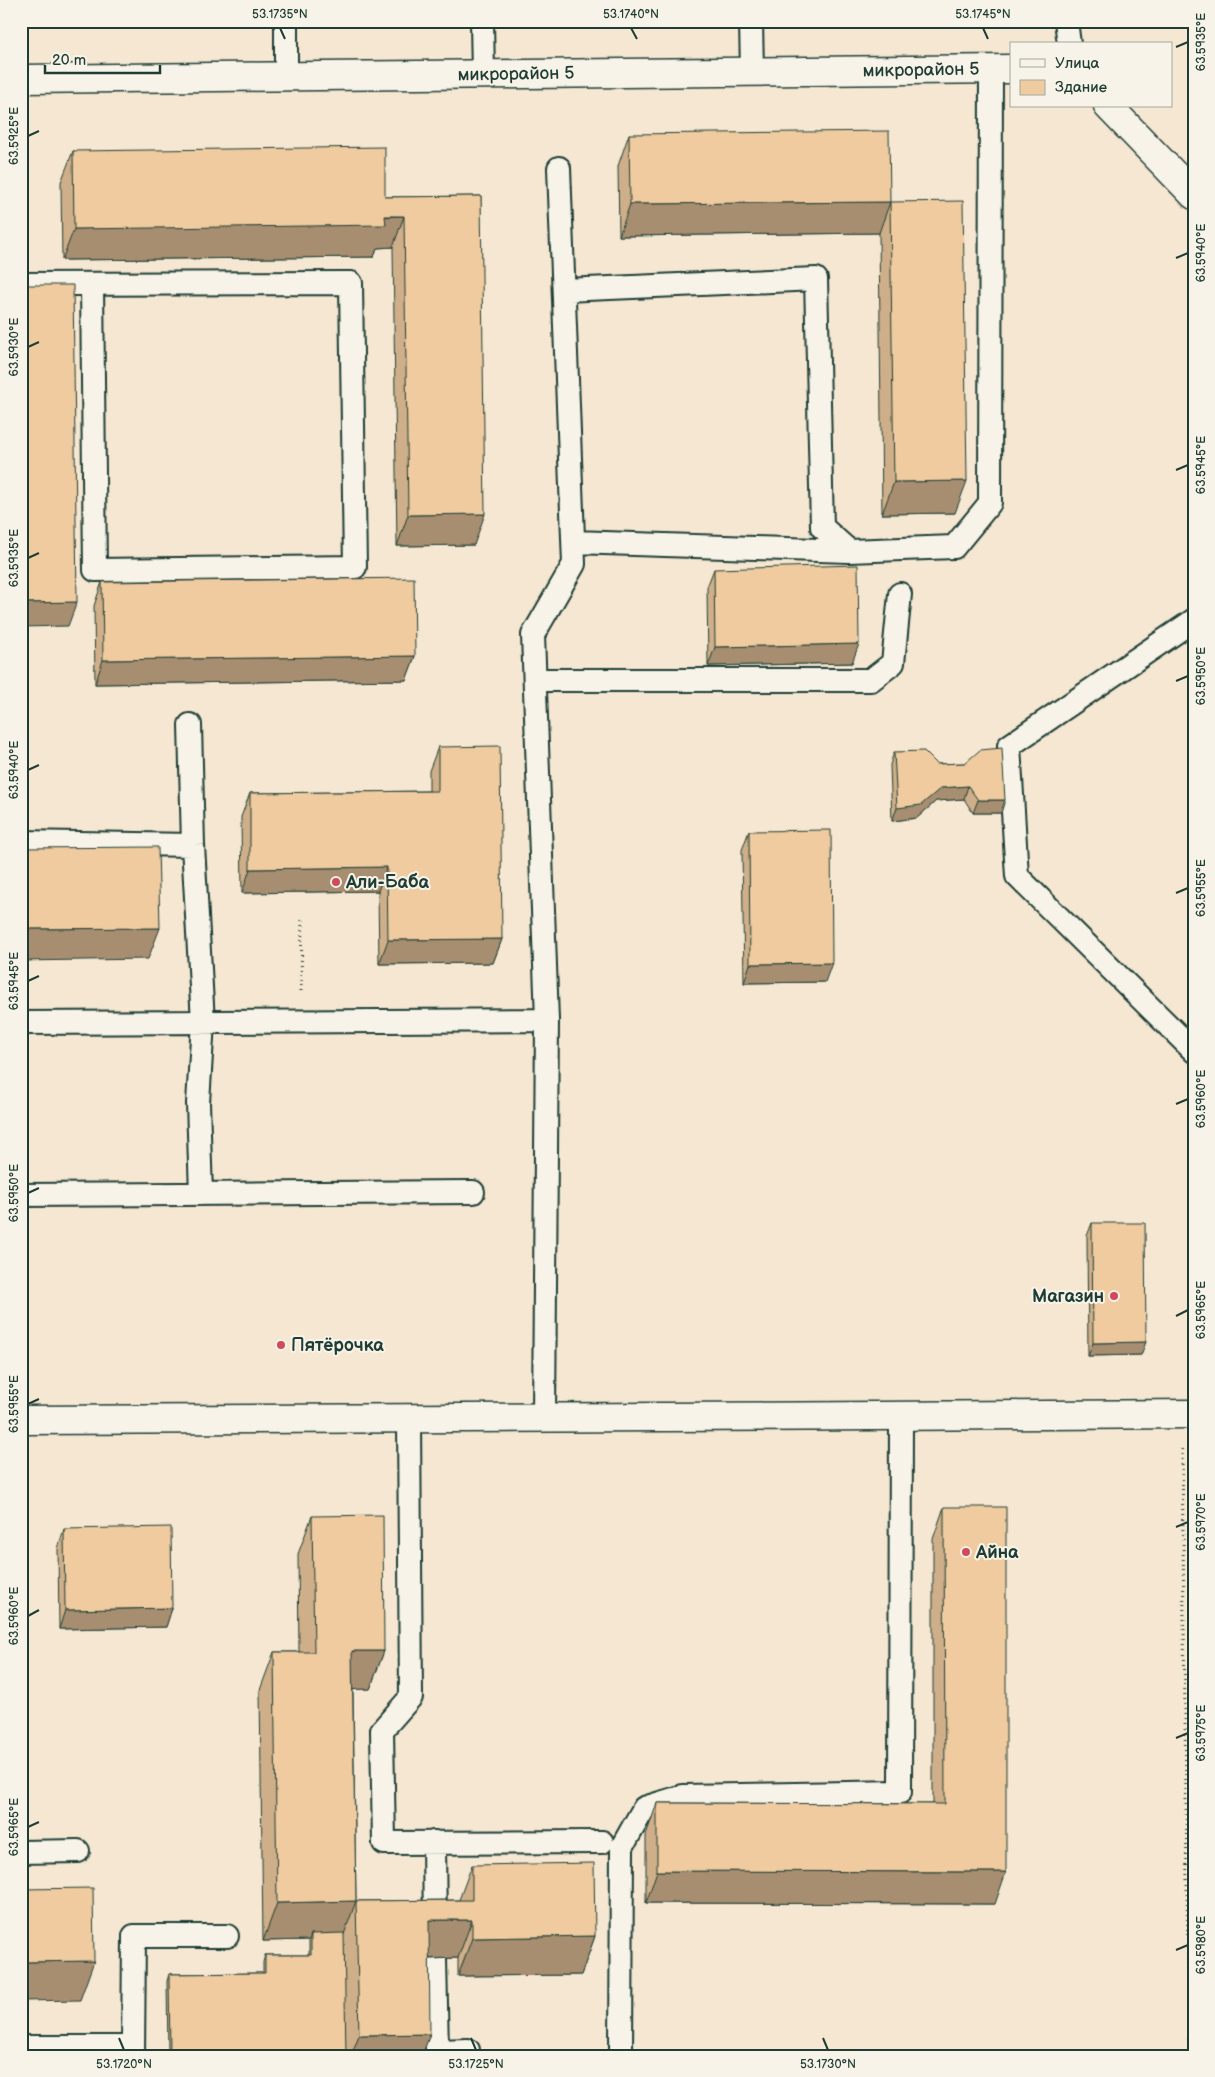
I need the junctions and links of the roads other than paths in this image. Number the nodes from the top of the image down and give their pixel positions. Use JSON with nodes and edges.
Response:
{"nodes":[{"id":1,"x":286,"y":21,"type":"edge"},
{"id":2,"x":482,"y":21,"type":"edge"},
{"id":3,"x":751,"y":21,"type":"edge"},
{"id":4,"x":1066,"y":21,"type":"edge"},
{"id":5,"x":1069,"y":42,"type":"edge"},
{"id":6,"x":1001,"y":69,"type":"edge"},
{"id":7,"x":752,"y":72,"type":"junction"},
{"id":8,"x":483,"y":74,"type":"junction"},
{"id":9,"x":286,"y":76,"type":"junction"},
{"id":10,"x":21,"y":79,"type":"edge"},
{"id":11,"x":1110,"y":108,"type":"edge"},
{"id":12,"x":559,"y":168,"type":"dead end"},
{"id":13,"x":1194,"y":195,"type":"edge"},
{"id":14,"x":21,"y":284,"type":"edge"},
{"id":15,"x":92,"y":284,"type":"junction"},
{"id":16,"x":564,"y":290,"type":"junction"},
{"id":17,"x":574,"y":542,"type":"junction"},
{"id":18,"x":849,"y":551,"type":"junction"},
{"id":19,"x":900,"y":594,"type":"dead end"},
{"id":20,"x":1194,"y":620,"type":"edge"},
{"id":21,"x":535,"y":680,"type":"junction"},
{"id":22,"x":190,"y":725,"type":"dead end"},
{"id":23,"x":21,"y":842,"type":"edge"},
{"id":24,"x":193,"y":845,"type":"junction"},
{"id":25,"x":547,"y":1020,"type":"junction"},
{"id":26,"x":203,"y":1022,"type":"junction"},
{"id":27,"x":21,"y":1023,"type":"edge"},
{"id":28,"x":1194,"y":1052,"type":"edge"},
{"id":29,"x":473,"y":1192,"type":"dead end"},
{"id":30,"x":201,"y":1194,"type":"junction"},
{"id":31,"x":21,"y":1195,"type":"edge"},
{"id":32,"x":1188,"y":1414,"type":"edge"},
{"id":33,"x":901,"y":1415,"type":"junction"},
{"id":34,"x":544,"y":1417,"type":"junction"},
{"id":35,"x":21,"y":1420,"type":"edge"},
{"id":36,"x":409,"y":1420,"type":"junction"},
{"id":37,"x":434,"y":1842,"type":"junction"},
{"id":38,"x":602,"y":1842,"type":"dead end"},
{"id":39,"x":78,"y":1851,"type":"dead end"},
{"id":40,"x":21,"y":1852,"type":"edge"},
{"id":41,"x":227,"y":1936,"type":"dead end"},
{"id":42,"x":21,"y":2047,"type":"edge"},
{"id":43,"x":133,"y":2051,"type":"edge"},
{"id":44,"x":468,"y":2056,"type":"edge"},
{"id":45,"x":621,"y":2056,"type":"edge"}],
"edges":[{"from":1,"to":9,"type":"lane"},
{"from":2,"to":8,"type":"lane"},
{"from":3,"to":7,"type":"lane"},
{"from":4,"to":5,"type":"lane"},
{"from":6,"to":7,"type":"street","name":"микрорайон 5"},
{"from":6,"to":18,"type":"lane"},
{"from":7,"to":8,"type":"street","name":"микрорайон 5"},
{"from":8,"to":9,"type":"street","name":"микрорайон 5"},
{"from":9,"to":10,"type":"street","name":"микрорайон 5"},
{"from":11,"to":13,"type":"street"},
{"from":12,"to":16,"type":"lane"},
{"from":14,"to":15,"type":"lane"},
{"from":15,"to":15,"type":"lane"},
{"from":16,"to":17,"type":"lane"},
{"from":16,"to":18,"type":"lane"},
{"from":17,"to":18,"type":"lane"},
{"from":17,"to":21,"type":"lane"},
{"from":19,"to":21,"type":"lane"},
{"from":20,"to":28,"type":"lane"},
{"from":21,"to":25,"type":"lane"},
{"from":22,"to":24,"type":"lane"},
{"from":23,"to":24,"type":"lane"},
{"from":24,"to":26,"type":"lane"},
{"from":25,"to":26,"type":"lane"},
{"from":25,"to":34,"type":"lane"},
{"from":26,"to":27,"type":"lane"},
{"from":26,"to":30,"type":"lane"},
{"from":29,"to":30,"type":"lane"},
{"from":30,"to":31,"type":"lane"},
{"from":32,"to":33,"type":"street"},
{"from":33,"to":34,"type":"street"},
{"from":33,"to":45,"type":"lane"},
{"from":34,"to":36,"type":"street"},
{"from":35,"to":36,"type":"street"},
{"from":36,"to":37,"type":"lane"},
{"from":37,"to":38,"type":"lane"},
{"from":37,"to":44,"type":"lane"},
{"from":39,"to":40,"type":"lane"},
{"from":41,"to":43,"type":"lane"},
{"from":42,"to":43,"type":"lane"}]}
